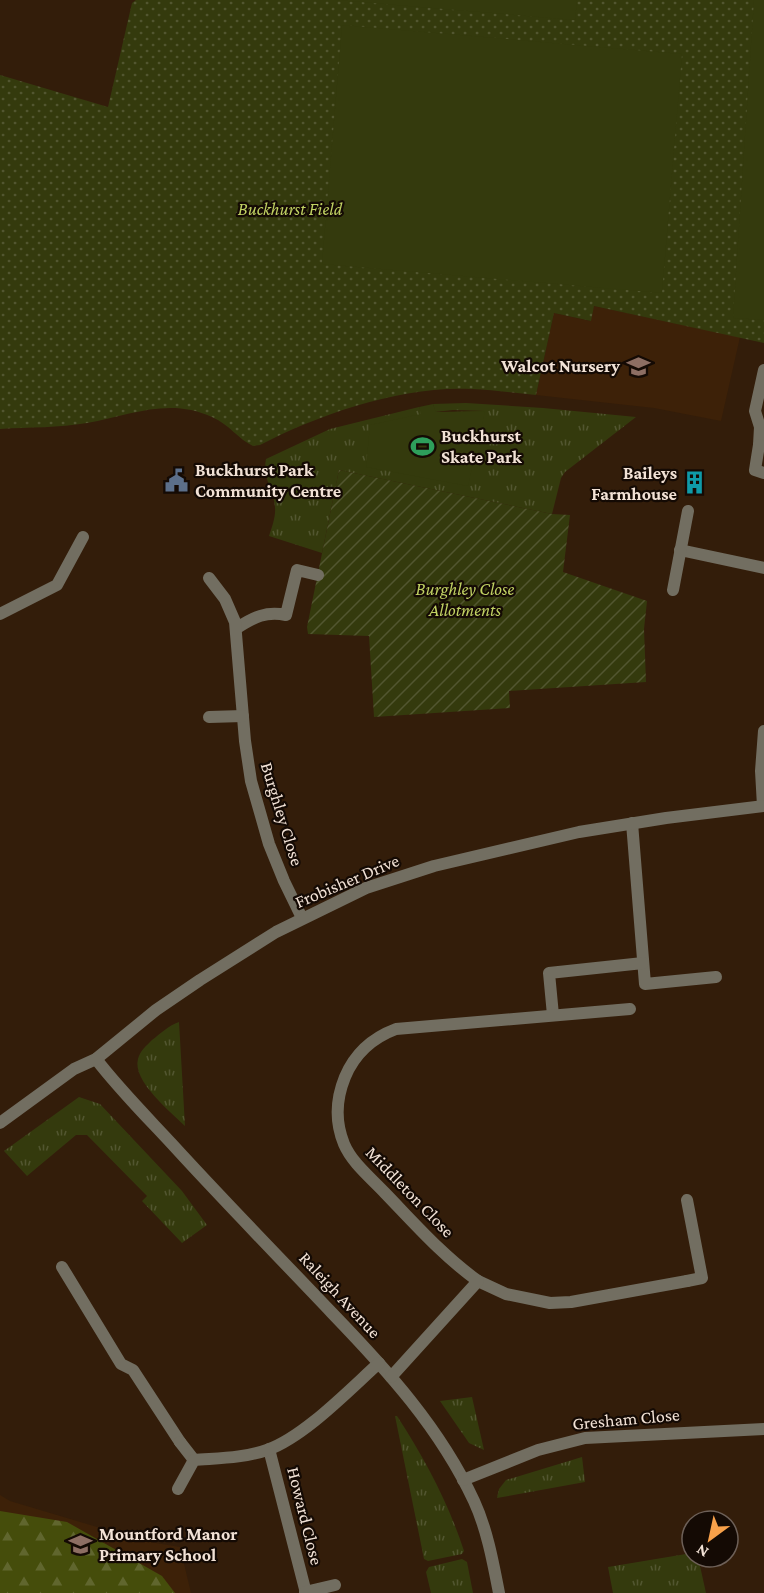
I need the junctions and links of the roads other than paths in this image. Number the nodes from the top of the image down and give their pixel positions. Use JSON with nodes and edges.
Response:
{"nodes":[{"id":1,"x":764,"y":370,"type":"edge"},
{"id":2,"x":764,"y":473,"type":"edge"},
{"id":3,"x":688,"y":511,"type":"dead end"},
{"id":4,"x":83,"y":537,"type":"dead end"},
{"id":5,"x":680,"y":550,"type":"junction"},
{"id":6,"x":764,"y":568,"type":"edge"},
{"id":7,"x":318,"y":575,"type":"dead end"},
{"id":8,"x":209,"y":578,"type":"dead end"},
{"id":9,"x":673,"y":590,"type":"dead end"},
{"id":10,"x":0,"y":614,"type":"edge"},
{"id":11,"x":237,"y":628,"type":"junction"},
{"id":12,"x":243,"y":716,"type":"junction"},
{"id":13,"x":209,"y":717,"type":"dead end"},
{"id":14,"x":764,"y":731,"type":"edge"},
{"id":15,"x":763,"y":806,"type":"edge"},
{"id":16,"x":632,"y":823,"type":"junction"},
{"id":17,"x":302,"y":918,"type":"junction"},
{"id":18,"x":643,"y":963,"type":"junction"},
{"id":19,"x":716,"y":977,"type":"dead end"},
{"id":20,"x":630,"y":1009,"type":"dead end"},
{"id":21,"x":553,"y":1015,"type":"junction"},
{"id":22,"x":96,"y":1059,"type":"junction"},
{"id":23,"x":0,"y":1123,"type":"edge"},
{"id":24,"x":687,"y":1200,"type":"dead end"},
{"id":25,"x":62,"y":1267,"type":"dead end"},
{"id":26,"x":478,"y":1281,"type":"junction"},
{"id":27,"x":379,"y":1363,"type":"junction"},
{"id":28,"x":391,"y":1377,"type":"junction"},
{"id":29,"x":764,"y":1429,"type":"edge"},
{"id":30,"x":269,"y":1449,"type":"junction"},
{"id":31,"x":194,"y":1460,"type":"junction"},
{"id":32,"x":463,"y":1480,"type":"junction"},
{"id":33,"x":178,"y":1489,"type":"dead end"},
{"id":34,"x":335,"y":1585,"type":"dead end"},
{"id":35,"x":306,"y":1592,"type":"edge"},
{"id":36,"x":499,"y":1593,"type":"edge"}],
"edges":[{"from":1,"to":2,"type":"street"},
{"from":3,"to":5,"type":"street"},
{"from":4,"to":10,"type":"street"},
{"from":5,"to":6,"type":"street"},
{"from":5,"to":9,"type":"street"},
{"from":7,"to":11,"type":"street"},
{"from":8,"to":11,"type":"street","name":"Burghley Close"},
{"from":11,"to":12,"type":"street","name":"Burghley Close"},
{"from":12,"to":13,"type":"street"},
{"from":12,"to":17,"type":"street","name":"Burghley Close"},
{"from":14,"to":15,"type":"street"},
{"from":15,"to":16,"type":"street","name":"Frobisher Drive"},
{"from":16,"to":17,"type":"street","name":"Frobisher Drive"},
{"from":16,"to":18,"type":"street"},
{"from":17,"to":22,"type":"street","name":"Frobisher Drive"},
{"from":18,"to":19,"type":"street"},
{"from":18,"to":21,"type":"street"},
{"from":20,"to":21,"type":"street","name":"Middleton Close"},
{"from":21,"to":26,"type":"street","name":"Middleton Close"},
{"from":22,"to":23,"type":"street","name":"Frobisher Drive"},
{"from":22,"to":27,"type":"street","name":"Raleigh Avenue"},
{"from":24,"to":26,"type":"street","name":"Middleton Close"},
{"from":25,"to":31,"type":"street"},
{"from":26,"to":28,"type":"street"},
{"from":27,"to":28,"type":"street","name":"Raleigh Avenue"},
{"from":27,"to":30,"type":"street","name":"Howard Close"},
{"from":28,"to":32,"type":"street","name":"Raleigh Avenue"},
{"from":29,"to":32,"type":"street","name":"Gresham Close"},
{"from":30,"to":31,"type":"street","name":"Howard Close"},
{"from":30,"to":35,"type":"street","name":"Howard Close"},
{"from":31,"to":33,"type":"street"},
{"from":32,"to":36,"type":"street","name":"Raleigh Avenue"},
{"from":34,"to":35,"type":"street","name":"Howard Close"}]}
